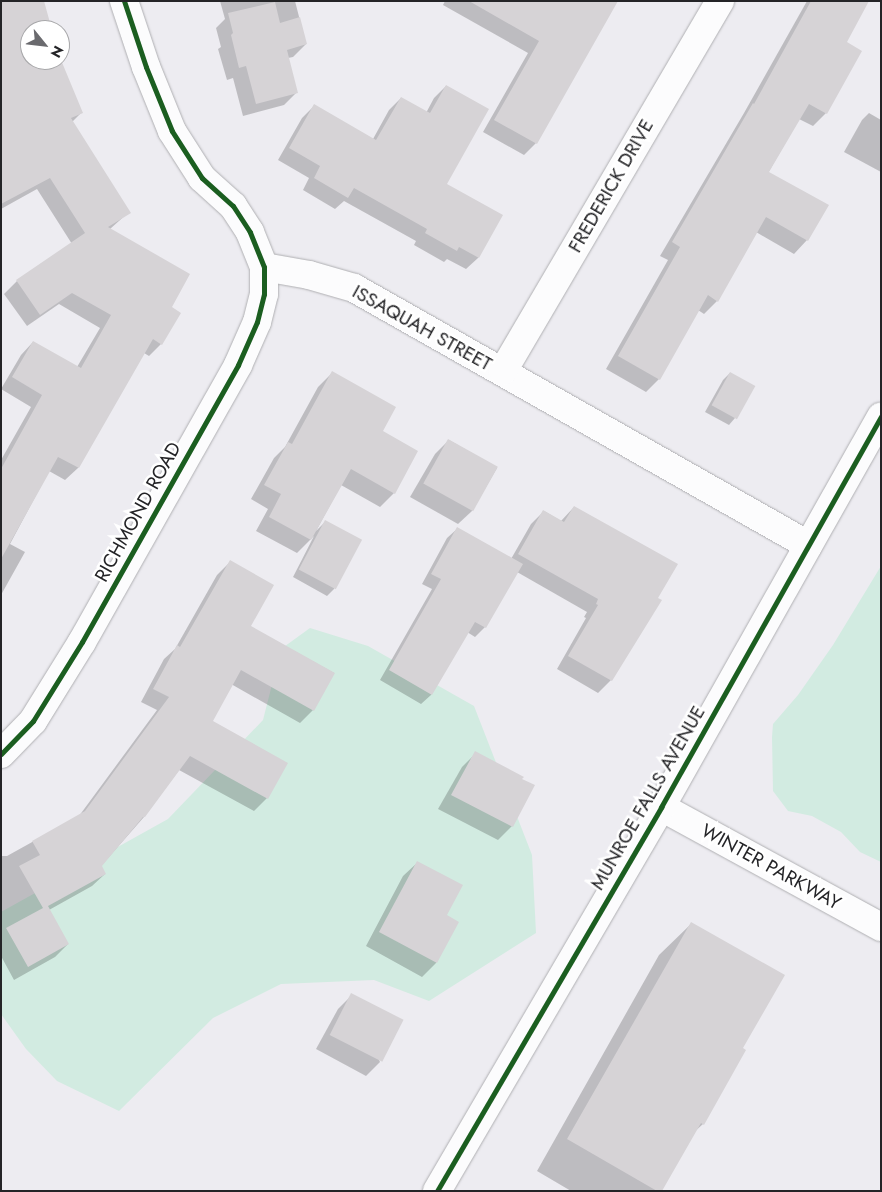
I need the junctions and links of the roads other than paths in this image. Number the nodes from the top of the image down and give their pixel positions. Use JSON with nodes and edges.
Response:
{"nodes":[{"id":1,"x":124,"y":1,"type":"edge"},
{"id":2,"x":720,"y":1,"type":"edge"},
{"id":3,"x":264,"y":267,"type":"junction"},
{"id":4,"x":503,"y":371,"type":"junction"},
{"id":5,"x":881,"y":417,"type":"edge"},
{"id":6,"x":808,"y":545,"type":"junction"},
{"id":7,"x":1,"y":754,"type":"edge"},
{"id":8,"x":661,"y":807,"type":"junction"},
{"id":9,"x":881,"y":927,"type":"edge"},
{"id":10,"x":437,"y":1191,"type":"edge"}],
"edges":[{"from":1,"to":3,"type":"street"},
{"from":2,"to":4,"type":"street","name":"FREDERICK DRIVE"},
{"from":3,"to":4,"type":"street","name":"ISSAQUAH STREET"},
{"from":3,"to":7,"type":"street","name":"RICHMOND ROAD"},
{"from":4,"to":6,"type":"street","name":"ISSAQUAH STREET"},
{"from":5,"to":6,"type":"street","name":"MUNROE FALLS AVENUE"},
{"from":6,"to":8,"type":"street","name":"MUNROE FALLS AVENUE"},
{"from":8,"to":9,"type":"street","name":"WINTER PARKWAY"},
{"from":8,"to":10,"type":"street","name":"MUNROE FALLS AVENUE"}]}
